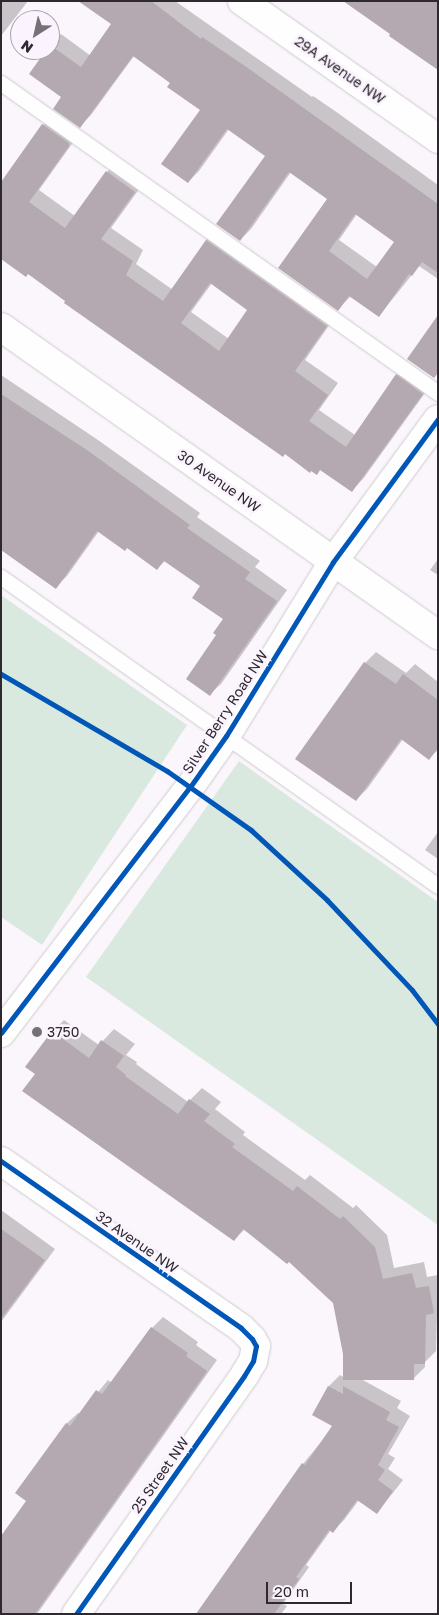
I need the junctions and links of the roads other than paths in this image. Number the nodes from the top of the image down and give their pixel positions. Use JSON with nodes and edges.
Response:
{"nodes":[{"id":1,"x":242,"y":1,"type":"edge"},
{"id":2,"x":1,"y":83,"type":"edge"},
{"id":3,"x":438,"y":139,"type":"edge"},
{"id":4,"x":1,"y":327,"type":"edge"},
{"id":5,"x":438,"y":393,"type":"edge"},
{"id":6,"x":438,"y":419,"type":"edge"},
{"id":7,"x":333,"y":562,"type":"junction"},
{"id":8,"x":1,"y":577,"type":"edge"},
{"id":9,"x":438,"y":635,"type":"edge"},
{"id":10,"x":226,"y":736,"type":"junction"},
{"id":11,"x":438,"y":886,"type":"edge"},
{"id":12,"x":1,"y":1033,"type":"edge"},
{"id":13,"x":1,"y":1160,"type":"edge"},
{"id":14,"x":256,"y":1346,"type":"joint"},
{"id":15,"x":76,"y":1614,"type":"edge"}],
"edges":[{"from":1,"to":3,"type":"street","name":"29A Avenue NW"},
{"from":2,"to":5,"type":"lane"},
{"from":4,"to":7,"type":"street","name":"30 Avenue NW"},
{"from":6,"to":7,"type":"street","name":"Silver Berry Road NW"},
{"from":7,"to":9,"type":"street","name":"30 Avenue NW"},
{"from":7,"to":10,"type":"street","name":"Silver Berry Road NW"},
{"from":8,"to":10,"type":"lane"},
{"from":10,"to":11,"type":"lane"},
{"from":10,"to":12,"type":"street","name":"Silver Berry Road NW"},
{"from":13,"to":14,"type":"street","name":"32 Avenue NW"},
{"from":14,"to":15,"type":"street","name":"25 Street NW"}]}
